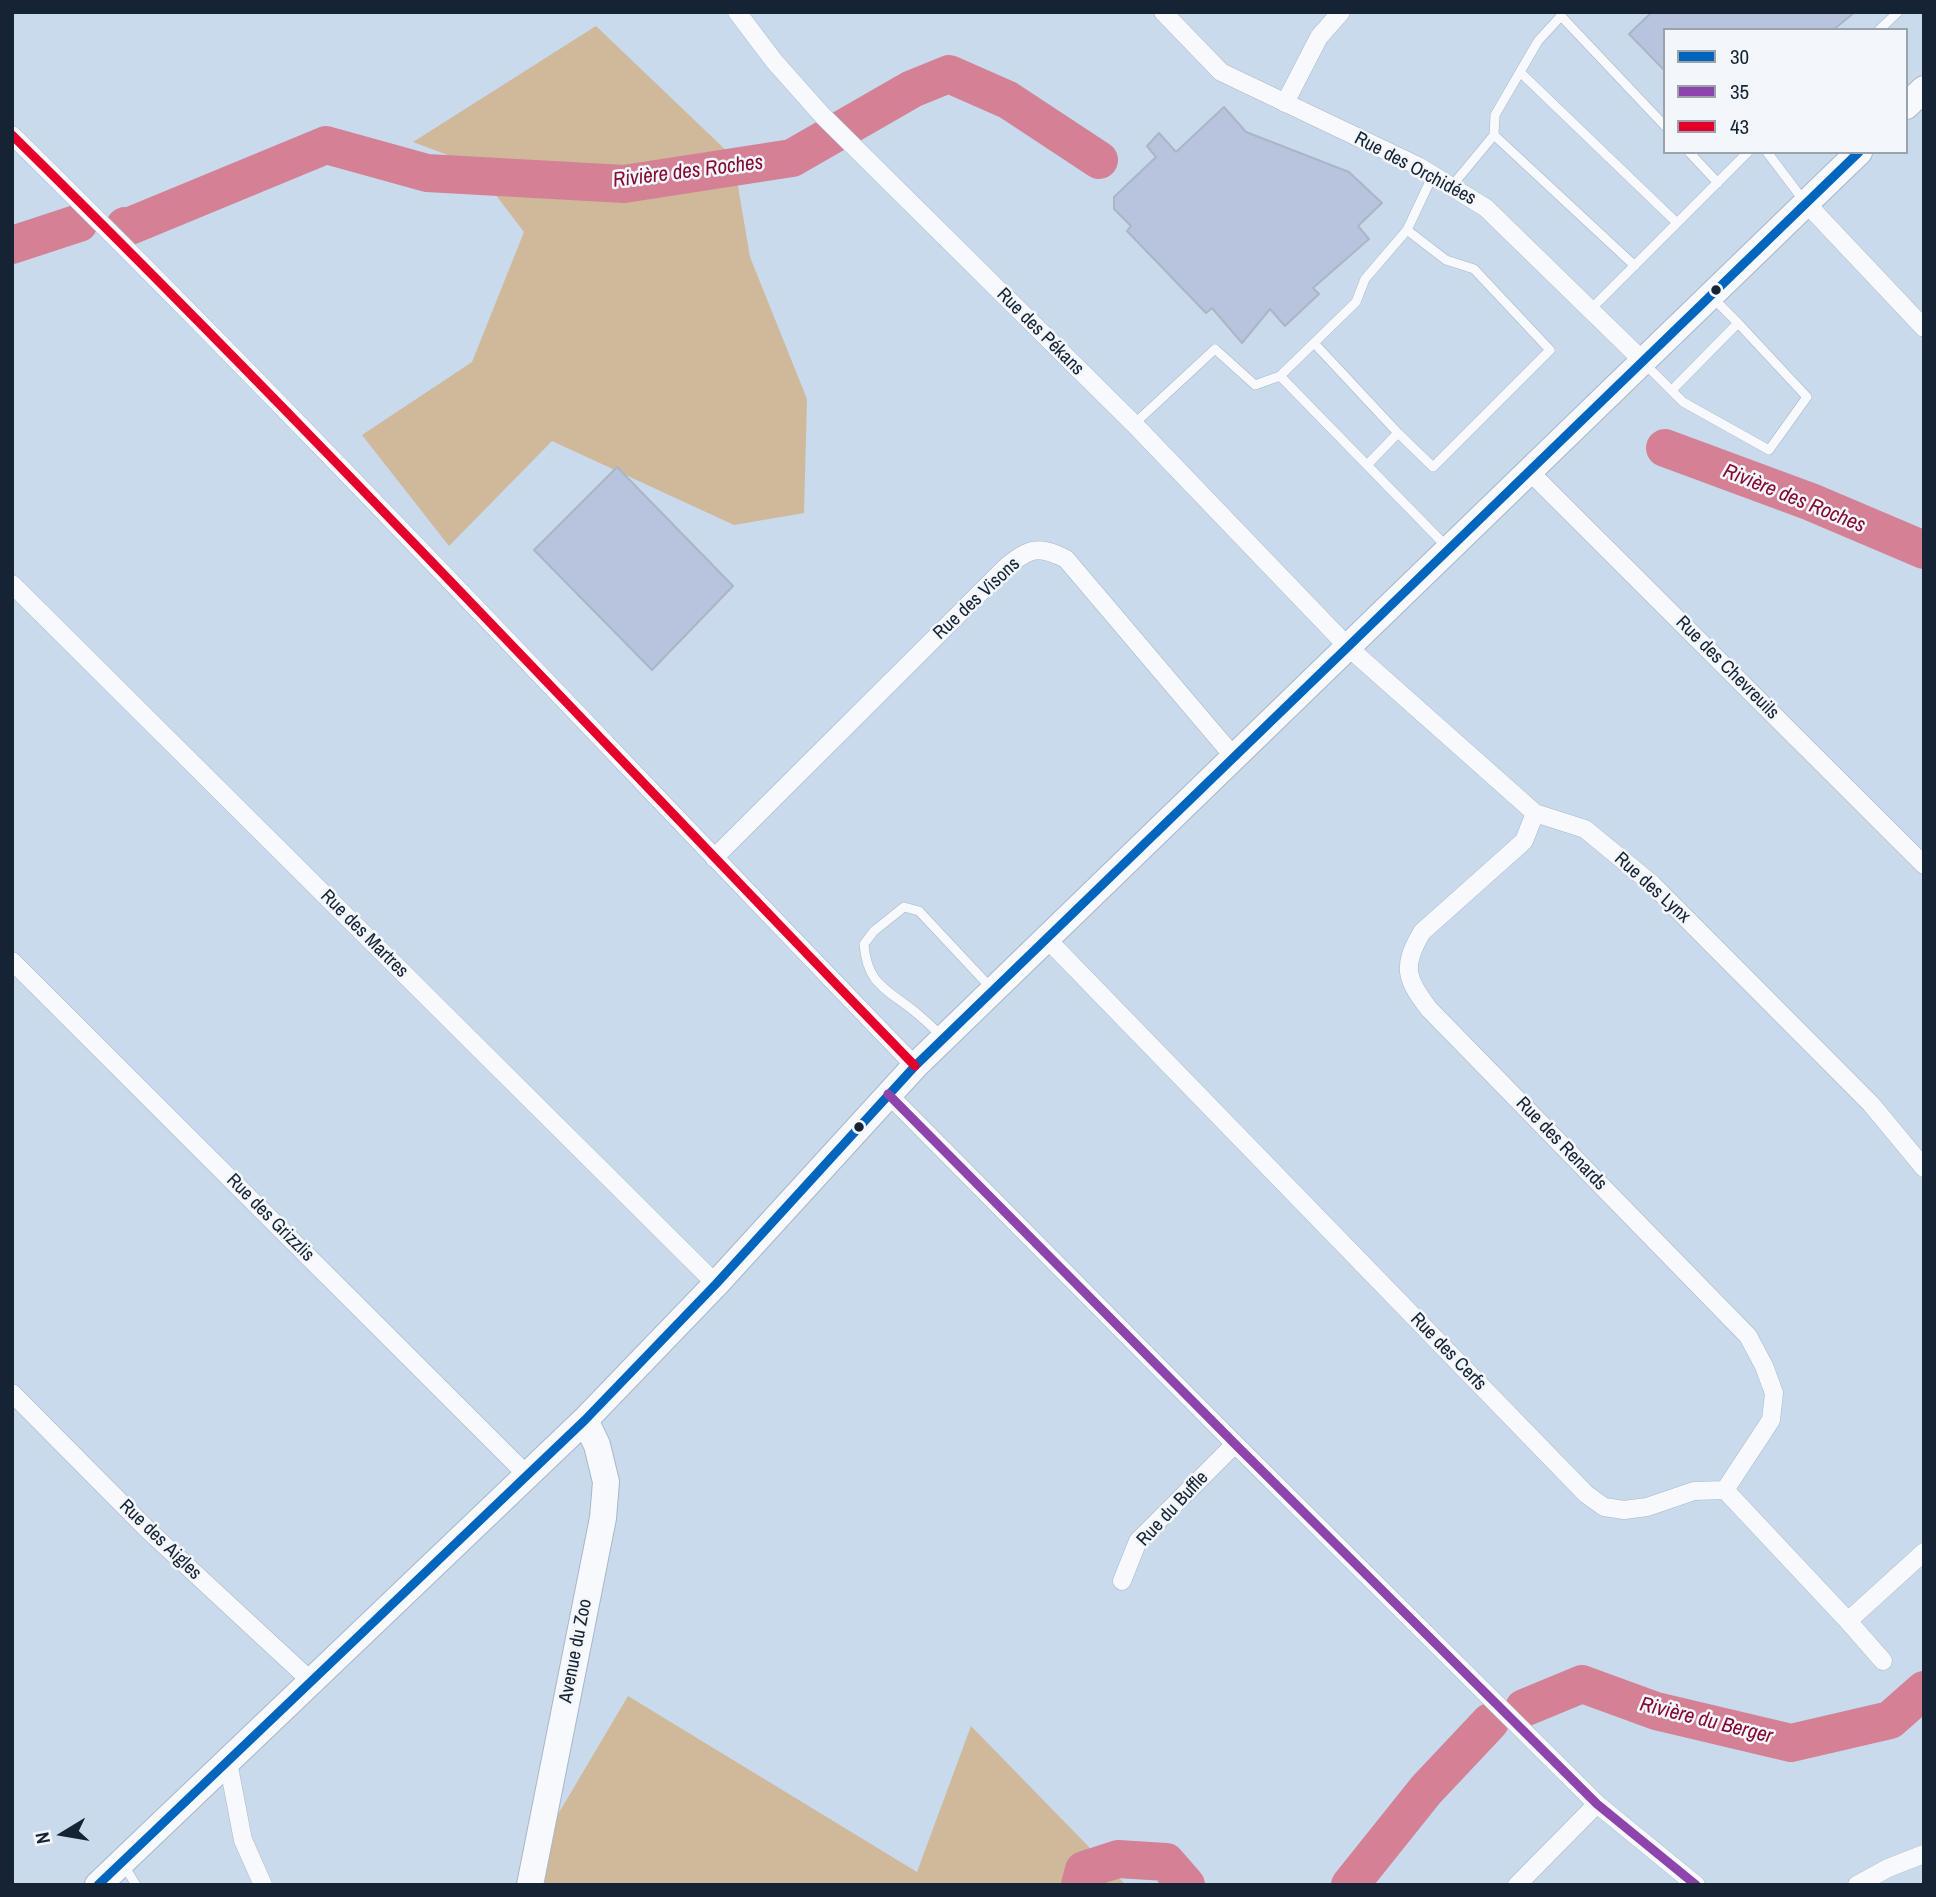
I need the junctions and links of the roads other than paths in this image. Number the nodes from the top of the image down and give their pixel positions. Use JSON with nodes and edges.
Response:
{"nodes":[{"id":1,"x":737,"y":12,"type":"edge"},
{"id":2,"x":1164,"y":12,"type":"edge"},
{"id":3,"x":1341,"y":12,"type":"edge"},
{"id":4,"x":1898,"y":12,"type":"edge"},
{"id":5,"x":1562,"y":14,"type":"edge"},
{"id":6,"x":1881,"y":28,"type":"edge"},
{"id":7,"x":1520,"y":72,"type":"junction"},
{"id":8,"x":1924,"y":89,"type":"edge"},
{"id":9,"x":1285,"y":103,"type":"junction"},
{"id":10,"x":1908,"y":104,"type":"edge"},
{"id":11,"x":1663,"y":124,"type":"edge"},
{"id":12,"x":12,"y":135,"type":"edge"},
{"id":13,"x":1494,"y":135,"type":"junction"},
{"id":14,"x":1691,"y":154,"type":"edge"},
{"id":15,"x":1746,"y":154,"type":"edge"},
{"id":16,"x":1769,"y":154,"type":"edge"},
{"id":17,"x":1856,"y":154,"type":"edge"},
{"id":18,"x":1433,"y":175,"type":"junction"},
{"id":19,"x":1718,"y":183,"type":"junction"},
{"id":20,"x":1451,"y":187,"type":"junction"},
{"id":21,"x":1806,"y":203,"type":"junction"},
{"id":22,"x":1677,"y":223,"type":"junction"},
{"id":23,"x":1406,"y":230,"type":"junction"},
{"id":24,"x":1635,"y":266,"type":"junction"},
{"id":25,"x":1710,"y":295,"type":"junction"},
{"id":26,"x":1590,"y":310,"type":"junction"},
{"id":27,"x":1738,"y":323,"type":"junction"},
{"id":28,"x":1924,"y":328,"type":"edge"},
{"id":29,"x":1314,"y":343,"type":"junction"},
{"id":30,"x":1643,"y":361,"type":"junction"},
{"id":31,"x":1280,"y":376,"type":"junction"},
{"id":32,"x":1672,"y":390,"type":"junction"},
{"id":33,"x":1134,"y":424,"type":"junction"},
{"id":34,"x":1398,"y":433,"type":"junction"},
{"id":35,"x":1367,"y":465,"type":"junction"},
{"id":36,"x":1530,"y":471,"type":"junction"},
{"id":37,"x":1449,"y":549,"type":"junction"},
{"id":38,"x":12,"y":583,"type":"edge"},
{"id":39,"x":1348,"y":648,"type":"junction"},
{"id":40,"x":1234,"y":757,"type":"junction"},
{"id":41,"x":1535,"y":813,"type":"junction"},
{"id":42,"x":714,"y":858,"type":"junction"},
{"id":43,"x":1924,"y":865,"type":"edge"},
{"id":44,"x":1047,"y":939,"type":"junction"},
{"id":45,"x":12,"y":961,"type":"edge"},
{"id":46,"x":993,"y":990,"type":"junction"},
{"id":47,"x":944,"y":1038,"type":"junction"},
{"id":48,"x":915,"y":1066,"type":"junction"},
{"id":49,"x":888,"y":1094,"type":"junction"},
{"id":50,"x":1924,"y":1168,"type":"edge"},
{"id":51,"x":716,"y":1284,"type":"junction"},
{"id":52,"x":12,"y":1393,"type":"edge"},
{"id":53,"x":585,"y":1420,"type":"junction"},
{"id":54,"x":1235,"y":1444,"type":"junction"},
{"id":55,"x":527,"y":1475,"type":"junction"},
{"id":56,"x":1725,"y":1490,"type":"junction"},
{"id":57,"x":1924,"y":1552,"type":"edge"},
{"id":58,"x":1122,"y":1581,"type":"dead end"},
{"id":59,"x":1848,"y":1621,"type":"junction"},
{"id":60,"x":1883,"y":1661,"type":"dead end"},
{"id":61,"x":312,"y":1682,"type":"junction"},
{"id":62,"x":228,"y":1762,"type":"junction"},
{"id":63,"x":1597,"y":1804,"type":"junction"},
{"id":64,"x":1924,"y":1854,"type":"edge"},
{"id":65,"x":122,"y":1862,"type":"junction"},
{"id":66,"x":99,"y":1885,"type":"edge"},
{"id":67,"x":136,"y":1885,"type":"edge"},
{"id":68,"x":262,"y":1885,"type":"edge"},
{"id":69,"x":530,"y":1885,"type":"edge"},
{"id":70,"x":1517,"y":1885,"type":"edge"},
{"id":71,"x":1696,"y":1885,"type":"edge"},
{"id":72,"x":1857,"y":1885,"type":"edge"}],
"edges":[{"from":1,"to":33,"type":"street","name":"Rue des Pékans"},
{"from":2,"to":9,"type":"street","name":"Rue des Orchidées"},
{"from":3,"to":9,"type":"street"},
{"from":4,"to":6,"type":"lane"},
{"from":5,"to":7,"type":"lane"},
{"from":5,"to":11,"type":"lane"},
{"from":7,"to":13,"type":"lane"},
{"from":7,"to":22,"type":"lane"},
{"from":8,"to":10,"type":"main road"},
{"from":9,"to":18,"type":"street","name":"Rue des Orchidées"},
{"from":12,"to":42,"type":"street"},
{"from":13,"to":20,"type":"lane"},
{"from":13,"to":24,"type":"lane"},
{"from":14,"to":19,"type":"lane"},
{"from":15,"to":19,"type":"lane"},
{"from":16,"to":21,"type":"lane"},
{"from":17,"to":21,"type":"main road"},
{"from":18,"to":20,"type":"street","name":"Rue des Orchidées"},
{"from":18,"to":23,"type":"lane"},
{"from":19,"to":22,"type":"lane"},
{"from":20,"to":26,"type":"street","name":"Rue des Orchidées"},
{"from":21,"to":25,"type":"main road"},
{"from":21,"to":28,"type":"street"},
{"from":22,"to":24,"type":"lane"},
{"from":23,"to":29,"type":"lane"},
{"from":23,"to":34,"type":"lane"},
{"from":24,"to":26,"type":"lane"},
{"from":25,"to":27,"type":"lane"},
{"from":25,"to":30,"type":"main road"},
{"from":26,"to":30,"type":"street","name":"Rue des Orchidées"},
{"from":27,"to":32,"type":"lane"},
{"from":27,"to":32,"type":"lane"},
{"from":29,"to":31,"type":"lane"},
{"from":29,"to":34,"type":"lane"},
{"from":30,"to":32,"type":"lane"},
{"from":30,"to":36,"type":"main road"},
{"from":31,"to":33,"type":"lane"},
{"from":31,"to":35,"type":"lane"},
{"from":33,"to":39,"type":"street","name":"Rue des Pékans"},
{"from":34,"to":35,"type":"lane"},
{"from":35,"to":37,"type":"lane"},
{"from":36,"to":37,"type":"main road"},
{"from":36,"to":43,"type":"street","name":"Rue des Chevreuils"},
{"from":37,"to":39,"type":"main road"},
{"from":38,"to":51,"type":"street","name":"Rue des Martres"},
{"from":39,"to":40,"type":"main road"},
{"from":39,"to":41,"type":"street","name":"Rue des Lynx"},
{"from":40,"to":42,"type":"street","name":"Rue des Visons"},
{"from":40,"to":44,"type":"main road"},
{"from":41,"to":50,"type":"street","name":"Rue des Lynx"},
{"from":41,"to":56,"type":"street","name":"Rue des Renards"},
{"from":42,"to":48,"type":"street"},
{"from":44,"to":46,"type":"main road"},
{"from":44,"to":56,"type":"street","name":"Rue des Cerfs"},
{"from":45,"to":55,"type":"street","name":"Rue des Grizzlis"},
{"from":46,"to":47,"type":"main road"},
{"from":46,"to":47,"type":"lane"},
{"from":47,"to":48,"type":"main road"},
{"from":48,"to":49,"type":"main road"},
{"from":49,"to":51,"type":"main road"},
{"from":49,"to":54,"type":"street"},
{"from":51,"to":53,"type":"main road"},
{"from":52,"to":61,"type":"street","name":"Rue des Aigles"},
{"from":53,"to":55,"type":"main road"},
{"from":53,"to":69,"type":"main road","name":"Avenue du Zoo"},
{"from":54,"to":58,"type":"street","name":"Rue du Buffle"},
{"from":54,"to":63,"type":"street"},
{"from":55,"to":61,"type":"main road"},
{"from":56,"to":59,"type":"street"},
{"from":57,"to":59,"type":"street"},
{"from":59,"to":60,"type":"street"},
{"from":61,"to":62,"type":"main road"},
{"from":62,"to":65,"type":"main road"},
{"from":62,"to":68,"type":"street"},
{"from":63,"to":70,"type":"street"},
{"from":63,"to":71,"type":"street"},
{"from":64,"to":72,"type":"street"},
{"from":65,"to":66,"type":"main road"},
{"from":65,"to":67,"type":"lane"}]}
